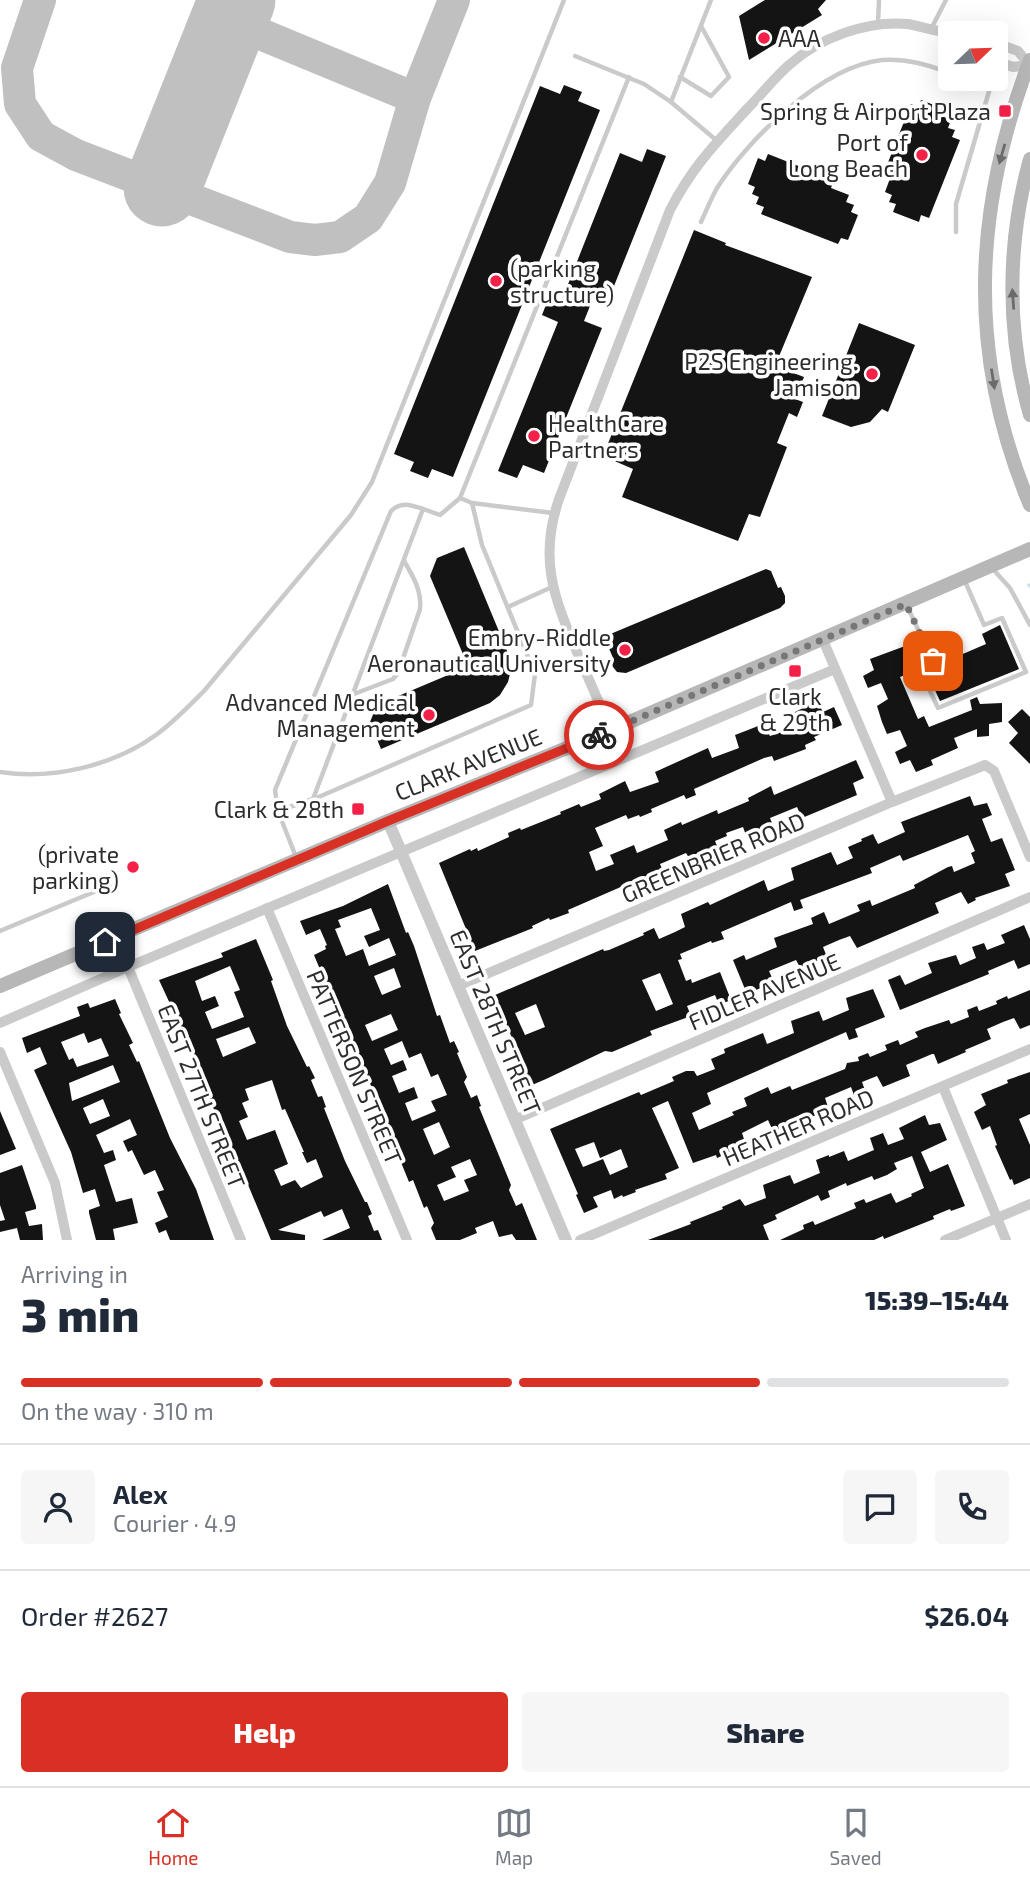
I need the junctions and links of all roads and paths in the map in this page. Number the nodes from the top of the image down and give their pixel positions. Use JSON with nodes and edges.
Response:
{"nodes":[{"id":1,"x":564,"y":0,"type":"edge"},
{"id":2,"x":711,"y":0,"type":"edge"},
{"id":3,"x":879,"y":0,"type":"edge"},
{"id":4,"x":946,"y":0,"type":"edge"},
{"id":5,"x":878,"y":25,"type":"junction"},
{"id":6,"x":701,"y":26,"type":"junction"},
{"id":7,"x":936,"y":30,"type":"joint"},
{"id":8,"x":1008,"y":47,"type":"edge"},
{"id":9,"x":575,"y":56,"type":"dead end"},
{"id":10,"x":1029,"y":64,"type":"edge"},
{"id":11,"x":1008,"y":65,"type":"edge"},
{"id":12,"x":938,"y":70,"type":"edge"},
{"id":13,"x":629,"y":77,"type":"junction"},
{"id":14,"x":680,"y":77,"type":"junction"},
{"id":15,"x":989,"y":91,"type":"edge"},
{"id":16,"x":671,"y":102,"type":"junction"},
{"id":17,"x":716,"y":140,"type":"junction"},
{"id":18,"x":1030,"y":159,"type":"edge"},
{"id":19,"x":701,"y":222,"type":"dead end"},
{"id":20,"x":956,"y":232,"type":"dead end"},
{"id":21,"x":1030,"y":415,"type":"edge"},
{"id":22,"x":460,"y":498,"type":"junction"},
{"id":23,"x":472,"y":503,"type":"junction"},
{"id":24,"x":1030,"y":505,"type":"edge"},
{"id":25,"x":423,"y":509,"type":"junction"},
{"id":26,"x":554,"y":513,"type":"junction"},
{"id":27,"x":1030,"y":549,"type":"edge"},
{"id":28,"x":403,"y":560,"type":"junction"},
{"id":29,"x":995,"y":565,"type":"junction"},
{"id":30,"x":964,"y":578,"type":"junction"},
{"id":31,"x":552,"y":587,"type":"junction"},
{"id":32,"x":906,"y":604,"type":"junction"},
{"id":33,"x":508,"y":607,"type":"junction"},
{"id":34,"x":1030,"y":625,"type":"edge"},
{"id":35,"x":823,"y":640,"type":"junction"},
{"id":36,"x":835,"y":669,"type":"junction"},
{"id":37,"x":353,"y":694,"type":"junction"},
{"id":38,"x":611,"y":730,"type":"junction"},
{"id":39,"x":0,"y":772,"type":"edge"},
{"id":40,"x":313,"y":799,"type":"junction"},
{"id":41,"x":892,"y":802,"type":"junction"},
{"id":42,"x":278,"y":811,"type":"junction"},
{"id":43,"x":388,"y":821,"type":"junction"},
{"id":44,"x":401,"y":851,"type":"junction"},
{"id":45,"x":1030,"y":856,"type":"edge"},
{"id":46,"x":297,"y":860,"type":"junction"},
{"id":47,"x":113,"y":884,"type":"dead end"},
{"id":48,"x":1030,"y":897,"type":"edge"},
{"id":49,"x":267,"y":908,"type":"junction"},
{"id":50,"x":0,"y":931,"type":"edge"},
{"id":51,"x":128,"y":967,"type":"junction"},
{"id":52,"x":0,"y":986,"type":"edge"},
{"id":53,"x":458,"y":986,"type":"junction"},
{"id":54,"x":0,"y":1023,"type":"edge"},
{"id":55,"x":1030,"y":1049,"type":"edge"},
{"id":56,"x":0,"y":1052,"type":"edge"},
{"id":57,"x":943,"y":1087,"type":"junction"},
{"id":58,"x":514,"y":1120,"type":"junction"},
{"id":59,"x":1030,"y":1205,"type":"edge"},
{"id":60,"x":997,"y":1218,"type":"junction"},
{"id":61,"x":67,"y":1240,"type":"edge"},
{"id":62,"x":241,"y":1240,"type":"edge"},
{"id":63,"x":407,"y":1240,"type":"edge"},
{"id":64,"x":566,"y":1240,"type":"edge"},
{"id":65,"x":580,"y":1240,"type":"edge"},
{"id":66,"x":945,"y":1240,"type":"edge"},
{"id":67,"x":1006,"y":1240,"type":"edge"}],
"edges":[{"from":1,"to":39,"type":"lane"},
{"from":2,"to":6,"type":"lane"},
{"from":3,"to":5,"type":"lane"},
{"from":4,"to":7,"type":"lane"},
{"from":5,"to":7,"type":"street"},
{"from":5,"to":17,"type":"street"},
{"from":6,"to":14,"type":"lane"},
{"from":6,"to":14,"type":"lane"},
{"from":8,"to":10,"type":"street"},
{"from":9,"to":13,"type":"lane"},
{"from":10,"to":11,"type":"street"},
{"from":10,"to":24,"type":"main road","one_way":true},
{"from":12,"to":19,"type":"lane"},
{"from":13,"to":16,"type":"lane"},
{"from":13,"to":22,"type":"lane"},
{"from":14,"to":16,"type":"lane"},
{"from":15,"to":20,"type":"lane"},
{"from":16,"to":17,"type":"lane"},
{"from":17,"to":26,"type":"street"},
{"from":21,"to":18,"type":"main road","one_way":true},
{"from":22,"to":23,"type":"lane"},
{"from":22,"to":25,"type":"lane"},
{"from":23,"to":26,"type":"lane"},
{"from":23,"to":33,"type":"lane"},
{"from":25,"to":28,"type":"lane"},
{"from":25,"to":42,"type":"lane"},
{"from":26,"to":31,"type":"street"},
{"from":27,"to":29,"type":"main road","name":"CLARK AVENUE"},
{"from":28,"to":37,"type":"lane"},
{"from":28,"to":37,"type":"lane"},
{"from":29,"to":30,"type":"main road","name":"CLARK AVENUE"},
{"from":29,"to":34,"type":"lane"},
{"from":30,"to":32,"type":"main road","name":"CLARK AVENUE"},
{"from":30,"to":32,"type":"lane"},
{"from":31,"to":33,"type":"lane"},
{"from":31,"to":38,"type":"street"},
{"from":32,"to":35,"type":"main road","name":"CLARK AVENUE"},
{"from":33,"to":40,"type":"lane"},
{"from":35,"to":36,"type":"street"},
{"from":35,"to":38,"type":"main road","name":"CLARK AVENUE"},
{"from":36,"to":41,"type":"street"},
{"from":36,"to":44,"type":"street"},
{"from":37,"to":40,"type":"lane"},
{"from":38,"to":43,"type":"main road","name":"CLARK AVENUE"},
{"from":40,"to":42,"type":"lane"},
{"from":41,"to":45,"type":"street","name":"GREENBRIER ROAD"},
{"from":41,"to":53,"type":"street","name":"GREENBRIER ROAD"},
{"from":42,"to":46,"type":"lane"},
{"from":43,"to":44,"type":"street","name":"EAST 28TH STREET"},
{"from":43,"to":46,"type":"main road","name":"CLARK AVENUE"},
{"from":44,"to":49,"type":"street"},
{"from":44,"to":53,"type":"street","name":"EAST 28TH STREET"},
{"from":46,"to":52,"type":"main road","name":"CLARK AVENUE"},
{"from":47,"to":50,"type":"lane"},
{"from":48,"to":58,"type":"street","name":"FIDLER AVENUE"},
{"from":49,"to":51,"type":"street"},
{"from":49,"to":63,"type":"street","name":"PATTERSON STREET"},
{"from":51,"to":54,"type":"street"},
{"from":51,"to":62,"type":"street","name":"EAST 27TH STREET"},
{"from":53,"to":58,"type":"street","name":"EAST 28TH STREET"},
{"from":55,"to":57,"type":"street","name":"HEATHER ROAD"},
{"from":56,"to":61,"type":"street"},
{"from":57,"to":60,"type":"street"},
{"from":57,"to":65,"type":"street","name":"HEATHER ROAD"},
{"from":58,"to":64,"type":"street","name":"EAST 28TH STREET"},
{"from":59,"to":60,"type":"street"},
{"from":60,"to":66,"type":"street"},
{"from":60,"to":67,"type":"street"}]}
